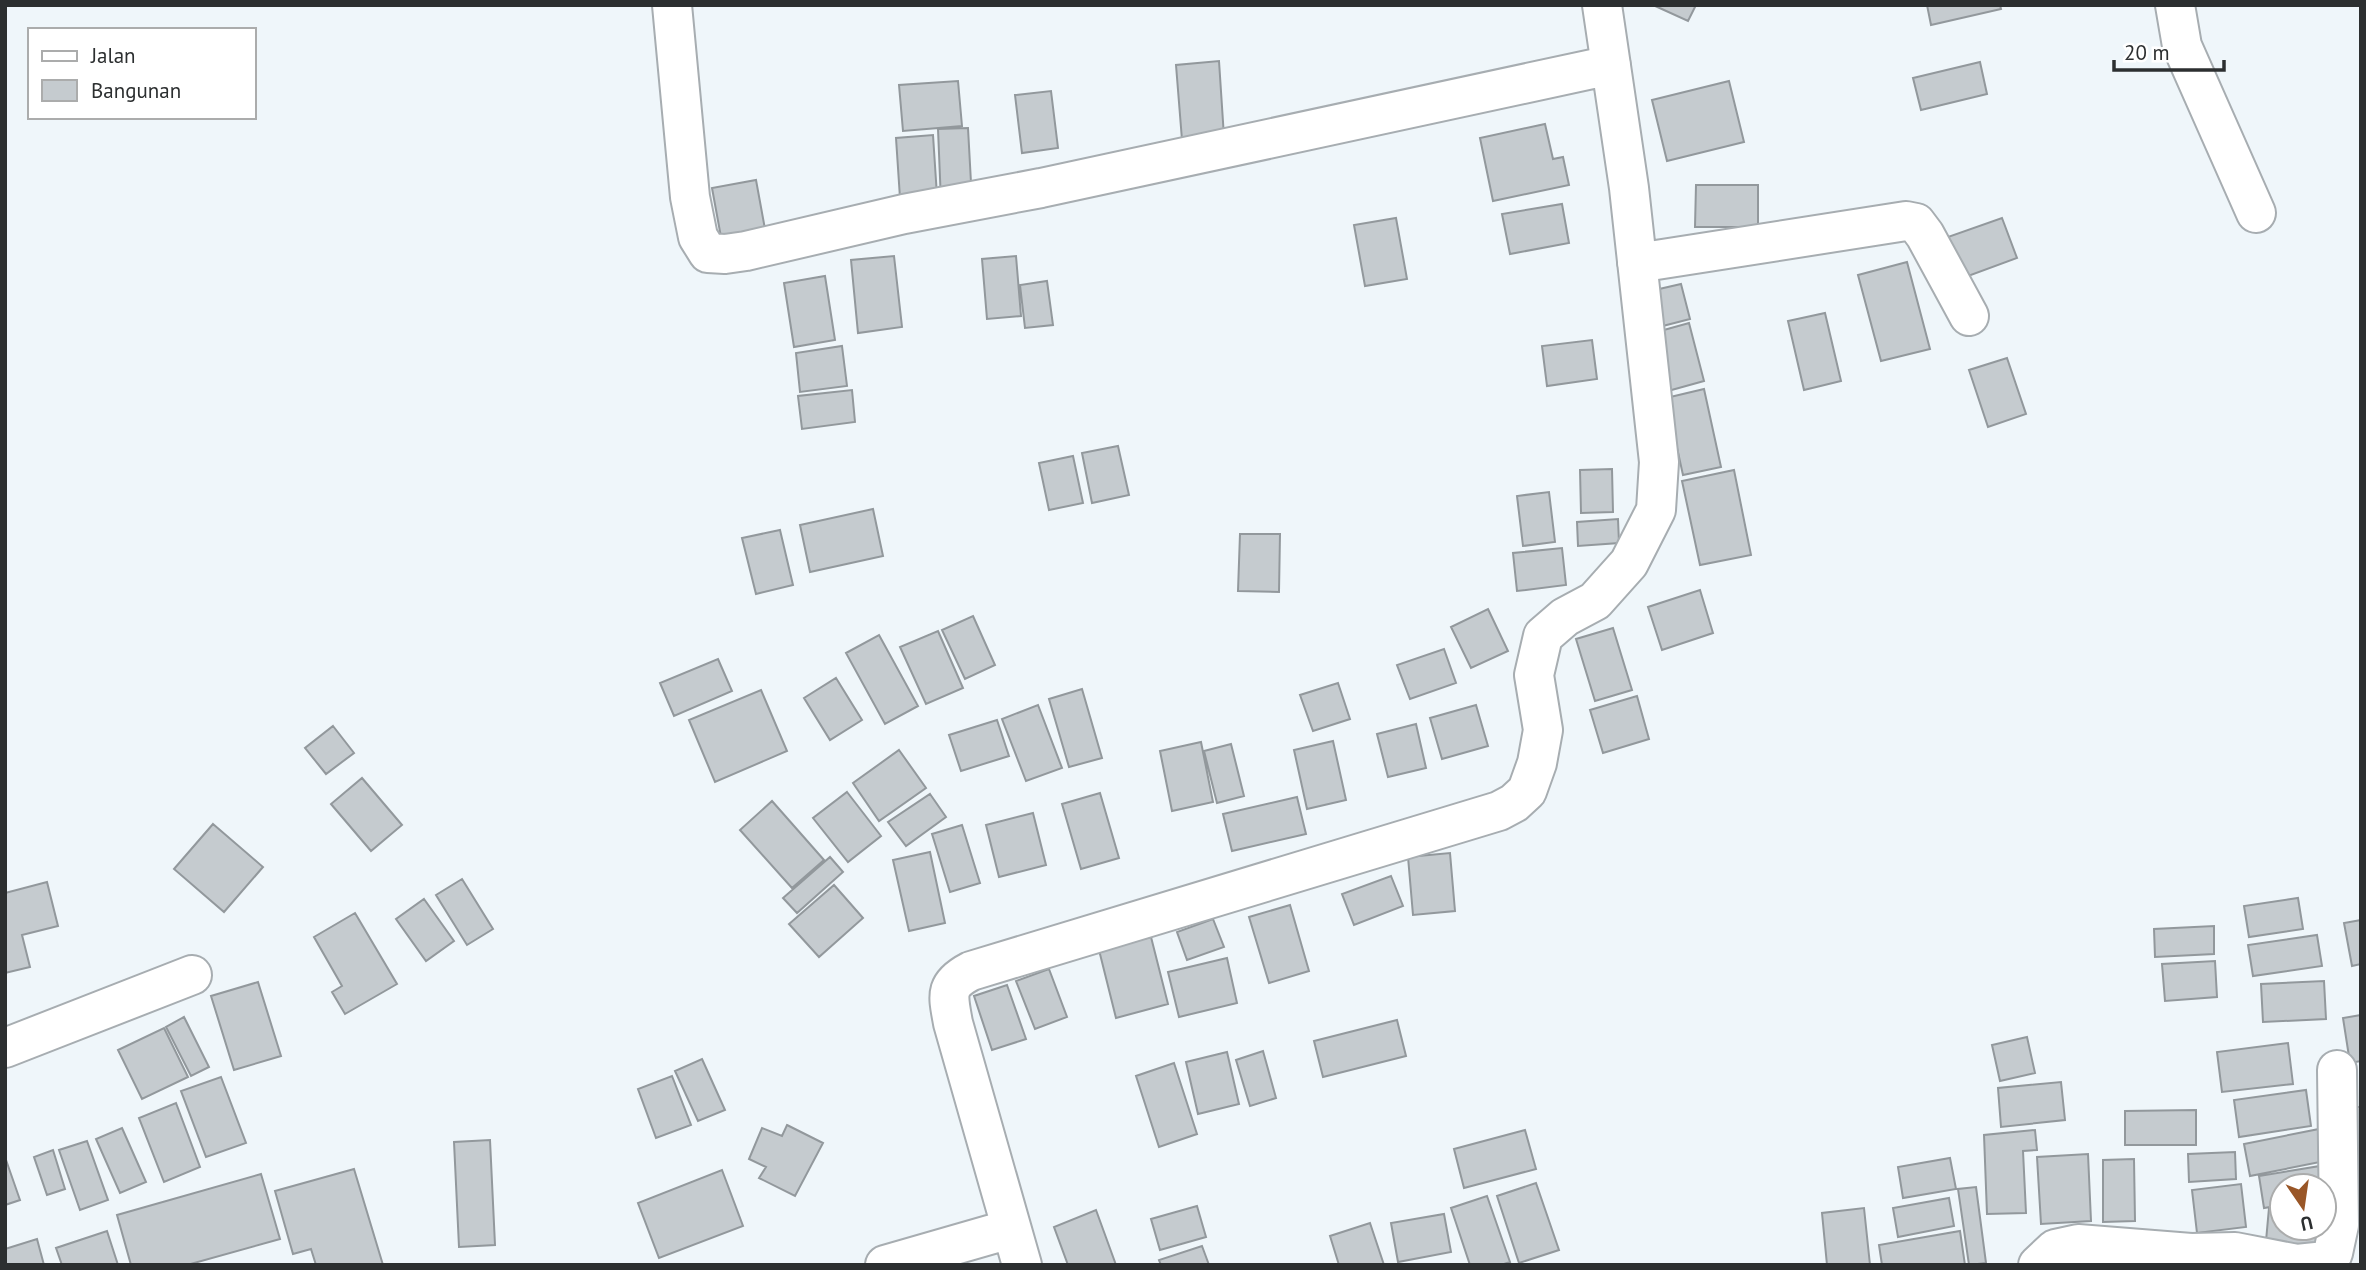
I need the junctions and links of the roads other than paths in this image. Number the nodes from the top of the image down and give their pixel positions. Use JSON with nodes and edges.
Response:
{"nodes":[{"id":1,"x":671,"y":5,"type":"edge"},
{"id":2,"x":1602,"y":5,"type":"edge"},
{"id":3,"x":2175,"y":5,"type":"edge"},
{"id":4,"x":1611,"y":65,"type":"junction"},
{"id":5,"x":2256,"y":213,"type":"dead end"},
{"id":6,"x":1637,"y":263,"type":"junction"},
{"id":7,"x":1969,"y":316,"type":"dead end"},
{"id":8,"x":192,"y":975,"type":"dead end"},
{"id":9,"x":5,"y":1048,"type":"edge"},
{"id":10,"x":2337,"y":1070,"type":"dead end"},
{"id":11,"x":1010,"y":1228,"type":"junction"},
{"id":12,"x":885,"y":1265,"type":"edge"},
{"id":13,"x":1022,"y":1265,"type":"edge"},
{"id":14,"x":2039,"y":1265,"type":"edge"}],
"edges":[{"from":1,"to":4,"type":"street"},
{"from":2,"to":4,"type":"street"},
{"from":3,"to":5,"type":"street"},
{"from":4,"to":6,"type":"street"},
{"from":6,"to":7,"type":"street"},
{"from":6,"to":11,"type":"street"},
{"from":8,"to":9,"type":"street"},
{"from":10,"to":14,"type":"street"},
{"from":11,"to":12,"type":"street"},
{"from":11,"to":13,"type":"street"}]}
